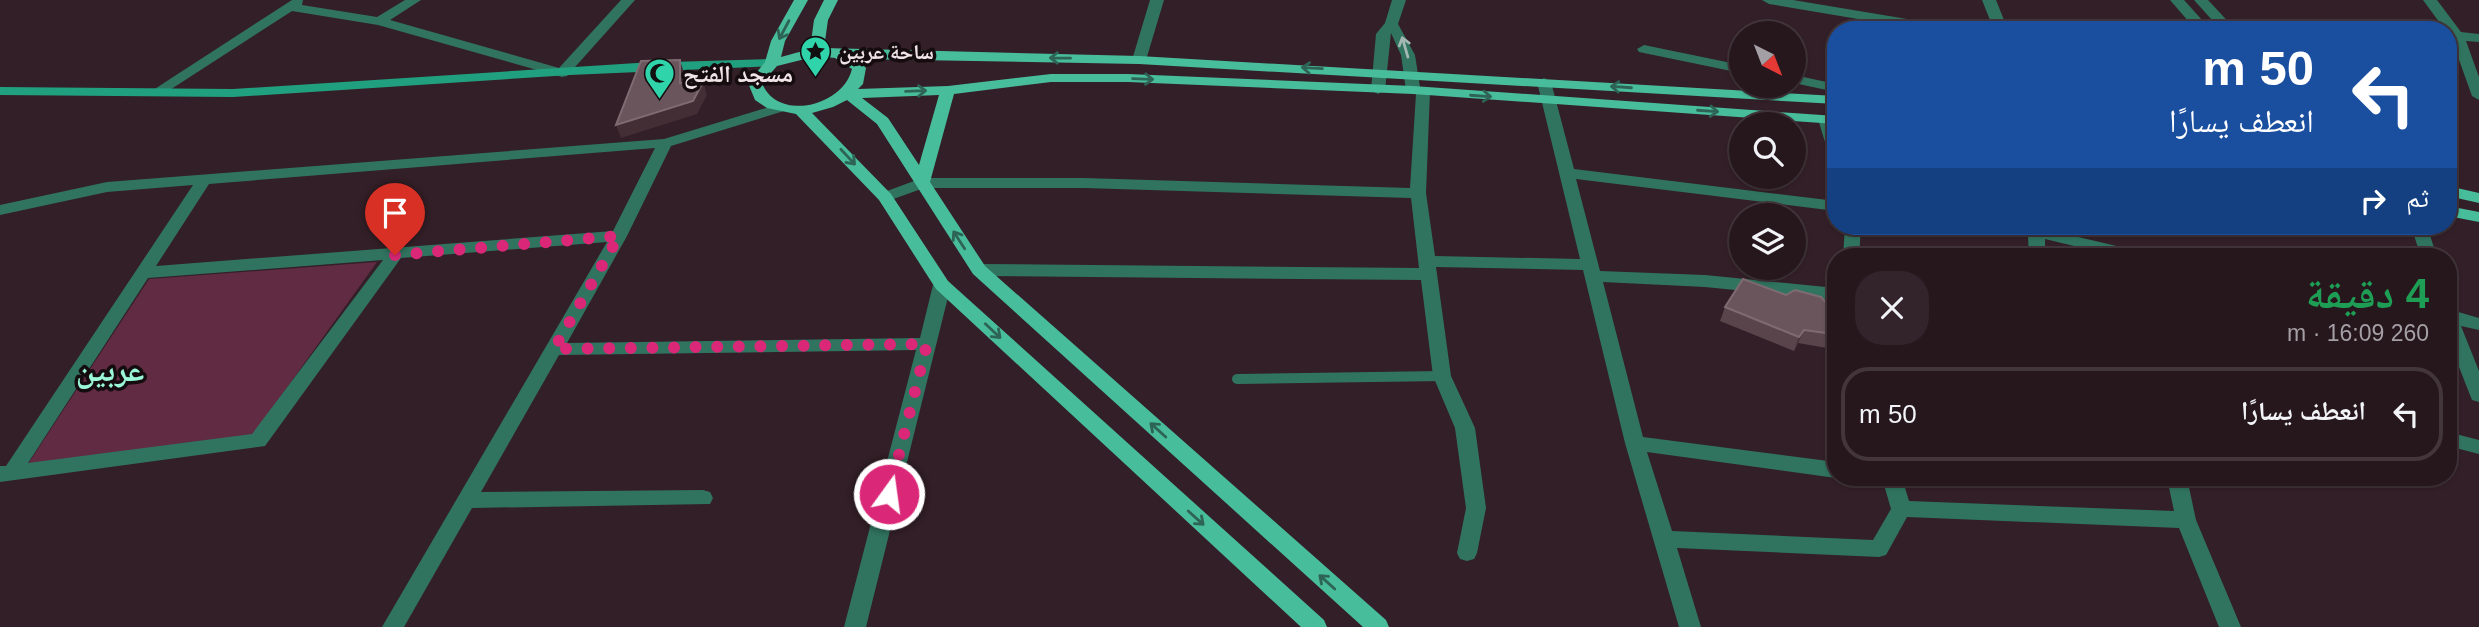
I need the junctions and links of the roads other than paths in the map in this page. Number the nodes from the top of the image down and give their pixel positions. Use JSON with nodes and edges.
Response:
{"nodes":[{"id":1,"x":414,"y":0,"type":"edge"},
{"id":2,"x":628,"y":0,"type":"edge"},
{"id":3,"x":801,"y":0,"type":"edge"},
{"id":4,"x":831,"y":0,"type":"edge"},
{"id":5,"x":1157,"y":0,"type":"edge"},
{"id":6,"x":1399,"y":0,"type":"edge"},
{"id":7,"x":1769,"y":0,"type":"edge"},
{"id":8,"x":1989,"y":0,"type":"edge"},
{"id":9,"x":2177,"y":0,"type":"edge"},
{"id":10,"x":2201,"y":0,"type":"edge"},
{"id":11,"x":2430,"y":0,"type":"edge"},
{"id":12,"x":295,"y":4,"type":"edge"},
{"id":13,"x":1845,"y":14,"type":"junction"},
{"id":14,"x":379,"y":21,"type":"junction"},
{"id":15,"x":1845,"y":21,"type":"edge"},
{"id":16,"x":1890,"y":21,"type":"edge"},
{"id":17,"x":1997,"y":21,"type":"edge"},
{"id":18,"x":2196,"y":21,"type":"edge"},
{"id":19,"x":2221,"y":21,"type":"edge"},
{"id":20,"x":2443,"y":21,"type":"edge"},
{"id":21,"x":1391,"y":24,"type":"junction"},
{"id":22,"x":2457,"y":38,"type":"edge"},
{"id":23,"x":2479,"y":38,"type":"edge"},
{"id":24,"x":2457,"y":47,"type":"edge"},
{"id":25,"x":1644,"y":49,"type":"dead end"},
{"id":26,"x":817,"y":52,"type":"junction"},
{"id":27,"x":836,"y":54,"type":"junction"},
{"id":28,"x":1139,"y":60,"type":"junction"},
{"id":29,"x":772,"y":63,"type":"junction"},
{"id":30,"x":1729,"y":67,"type":"edge"},
{"id":31,"x":1380,"y":72,"type":"junction"},
{"id":32,"x":562,"y":73,"type":"junction"},
{"id":33,"x":1413,"y":74,"type":"junction"},
{"id":34,"x":1806,"y":82,"type":"edge"},
{"id":35,"x":1827,"y":86,"type":"edge"},
{"id":36,"x":948,"y":90,"type":"junction"},
{"id":37,"x":1378,"y":90,"type":"junction"},
{"id":38,"x":1418,"y":91,"type":"junction"},
{"id":39,"x":1545,"y":91,"type":"junction"},
{"id":40,"x":0,"y":92,"type":"edge"},
{"id":41,"x":157,"y":92,"type":"junction"},
{"id":42,"x":848,"y":94,"type":"junction"},
{"id":43,"x":2479,"y":96,"type":"edge"},
{"id":44,"x":1827,"y":100,"type":"edge"},
{"id":45,"x":779,"y":108,"type":"junction"},
{"id":46,"x":800,"y":109,"type":"junction"},
{"id":47,"x":1827,"y":119,"type":"edge"},
{"id":48,"x":665,"y":143,"type":"junction"},
{"id":49,"x":1566,"y":173,"type":"junction"},
{"id":50,"x":204,"y":180,"type":"junction"},
{"id":51,"x":922,"y":183,"type":"junction"},
{"id":52,"x":1418,"y":193,"type":"junction"},
{"id":53,"x":2457,"y":193,"type":"edge"},
{"id":54,"x":885,"y":197,"type":"junction"},
{"id":55,"x":2479,"y":198,"type":"edge"},
{"id":56,"x":1827,"y":205,"type":"edge"},
{"id":57,"x":0,"y":210,"type":"edge"},
{"id":58,"x":2457,"y":213,"type":"edge"},
{"id":59,"x":2479,"y":218,"type":"edge"},
{"id":60,"x":2049,"y":235,"type":"edge"},
{"id":61,"x":619,"y":236,"type":"junction"},
{"id":62,"x":2104,"y":248,"type":"edge"},
{"id":63,"x":395,"y":255,"type":"junction"},
{"id":64,"x":1428,"y":267,"type":"junction"},
{"id":65,"x":979,"y":270,"type":"junction"},
{"id":66,"x":1592,"y":271,"type":"junction"},
{"id":67,"x":143,"y":273,"type":"junction"},
{"id":68,"x":942,"y":285,"type":"junction"},
{"id":69,"x":1827,"y":294,"type":"edge"},
{"id":70,"x":2457,"y":319,"type":"edge"},
{"id":71,"x":2479,"y":324,"type":"edge"},
{"id":72,"x":2457,"y":338,"type":"edge"},
{"id":73,"x":927,"y":344,"type":"junction"},
{"id":74,"x":554,"y":349,"type":"junction"},
{"id":75,"x":1442,"y":376,"type":"junction"},
{"id":76,"x":1237,"y":379,"type":"dead end"},
{"id":77,"x":2479,"y":395,"type":"edge"},
{"id":78,"x":2457,"y":441,"type":"edge"},
{"id":79,"x":1635,"y":443,"type":"junction"},
{"id":80,"x":2479,"y":447,"type":"edge"},
{"id":81,"x":1827,"y":469,"type":"edge"},
{"id":82,"x":6,"y":473,"type":"edge"},
{"id":83,"x":1894,"y":486,"type":"edge"},
{"id":84,"x":2179,"y":486,"type":"edge"},
{"id":85,"x":703,"y":498,"type":"dead end"},
{"id":86,"x":466,"y":500,"type":"junction"},
{"id":87,"x":1901,"y":509,"type":"junction"},
{"id":88,"x":2186,"y":520,"type":"junction"},
{"id":89,"x":1664,"y":539,"type":"junction"},
{"id":90,"x":1467,"y":553,"type":"dead end"},
{"id":91,"x":393,"y":627,"type":"edge"},
{"id":92,"x":855,"y":627,"type":"edge"},
{"id":93,"x":1316,"y":627,"type":"edge"},
{"id":94,"x":1378,"y":627,"type":"edge"},
{"id":95,"x":1690,"y":627,"type":"edge"},
{"id":96,"x":2230,"y":627,"type":"edge"}],
"edges":[{"from":1,"to":14,"type":"street"},
{"from":2,"to":32,"type":"street"},
{"from":3,"to":29,"type":"main road","one_way":true},
{"from":4,"to":26,"type":"main road"},
{"from":5,"to":28,"type":"street"},
{"from":6,"to":21,"type":"street"},
{"from":7,"to":13,"type":"street"},
{"from":8,"to":17,"type":"street"},
{"from":9,"to":18,"type":"street"},
{"from":10,"to":19,"type":"street"},
{"from":11,"to":20,"type":"street"},
{"from":12,"to":14,"type":"street"},
{"from":12,"to":41,"type":"street"},
{"from":13,"to":15,"type":"street"},
{"from":13,"to":16,"type":"street"},
{"from":14,"to":32,"type":"street"},
{"from":21,"to":31,"type":"street"},
{"from":33,"to":21,"type":"street","one_way":true},
{"from":22,"to":23,"type":"street"},
{"from":24,"to":43,"type":"street"},
{"from":25,"to":30,"type":"street"},
{"from":26,"to":27,"type":"main road"},
{"from":26,"to":29,"type":"main road"},
{"from":28,"to":27,"type":"main road","one_way":true},
{"from":27,"to":42,"type":"main road"},
{"from":31,"to":28,"type":"main road","one_way":true},
{"from":29,"to":32,"type":"main road"},
{"from":29,"to":45,"type":"main road"},
{"from":31,"to":33,"type":"main road"},
{"from":31,"to":37,"type":"street"},
{"from":32,"to":41,"type":"main road"},
{"from":33,"to":38,"type":"street"},
{"from":33,"to":39,"type":"main road"},
{"from":34,"to":35,"type":"street"},
{"from":36,"to":37,"type":"main road","one_way":true},
{"from":42,"to":36,"type":"main road","one_way":true},
{"from":36,"to":51,"type":"main road"},
{"from":37,"to":38,"type":"main road"},
{"from":38,"to":39,"type":"main road","one_way":true},
{"from":38,"to":52,"type":"street"},
{"from":44,"to":39,"type":"main road","one_way":true},
{"from":39,"to":47,"type":"main road","one_way":true},
{"from":39,"to":49,"type":"street"},
{"from":40,"to":41,"type":"main road"},
{"from":42,"to":46,"type":"main road"},
{"from":42,"to":51,"type":"main road"},
{"from":45,"to":46,"type":"main road"},
{"from":45,"to":48,"type":"street"},
{"from":46,"to":54,"type":"main road","one_way":true},
{"from":48,"to":50,"type":"street"},
{"from":48,"to":61,"type":"street"},
{"from":49,"to":56,"type":"street"},
{"from":49,"to":66,"type":"street"},
{"from":50,"to":57,"type":"street"},
{"from":50,"to":67,"type":"street"},
{"from":51,"to":52,"type":"street"},
{"from":51,"to":54,"type":"street"},
{"from":65,"to":51,"type":"main road","one_way":true},
{"from":52,"to":64,"type":"street"},
{"from":53,"to":55,"type":"main road"},
{"from":54,"to":68,"type":"main road"},
{"from":58,"to":59,"type":"main road"},
{"from":60,"to":62,"type":"street"},
{"from":61,"to":63,"type":"street"},
{"from":61,"to":74,"type":"street"},
{"from":63,"to":67,"type":"street"},
{"from":63,"to":82,"type":"street"},
{"from":64,"to":65,"type":"street"},
{"from":64,"to":66,"type":"street"},
{"from":64,"to":75,"type":"street"},
{"from":94,"to":65,"type":"main road","one_way":true},
{"from":66,"to":69,"type":"street"},
{"from":66,"to":79,"type":"street"},
{"from":67,"to":82,"type":"street"},
{"from":68,"to":73,"type":"street"},
{"from":68,"to":93,"type":"main road","one_way":true},
{"from":70,"to":71,"type":"street"},
{"from":72,"to":77,"type":"street"},
{"from":73,"to":74,"type":"street"},
{"from":73,"to":92,"type":"street"},
{"from":74,"to":86,"type":"street"},
{"from":75,"to":76,"type":"lane"},
{"from":75,"to":90,"type":"street"},
{"from":78,"to":80,"type":"street"},
{"from":79,"to":81,"type":"street"},
{"from":79,"to":89,"type":"street"},
{"from":83,"to":87,"type":"street"},
{"from":84,"to":88,"type":"street"},
{"from":85,"to":86,"type":"street"},
{"from":86,"to":91,"type":"street"},
{"from":87,"to":88,"type":"street"},
{"from":87,"to":89,"type":"street"},
{"from":88,"to":96,"type":"street"},
{"from":89,"to":95,"type":"street"}]}
